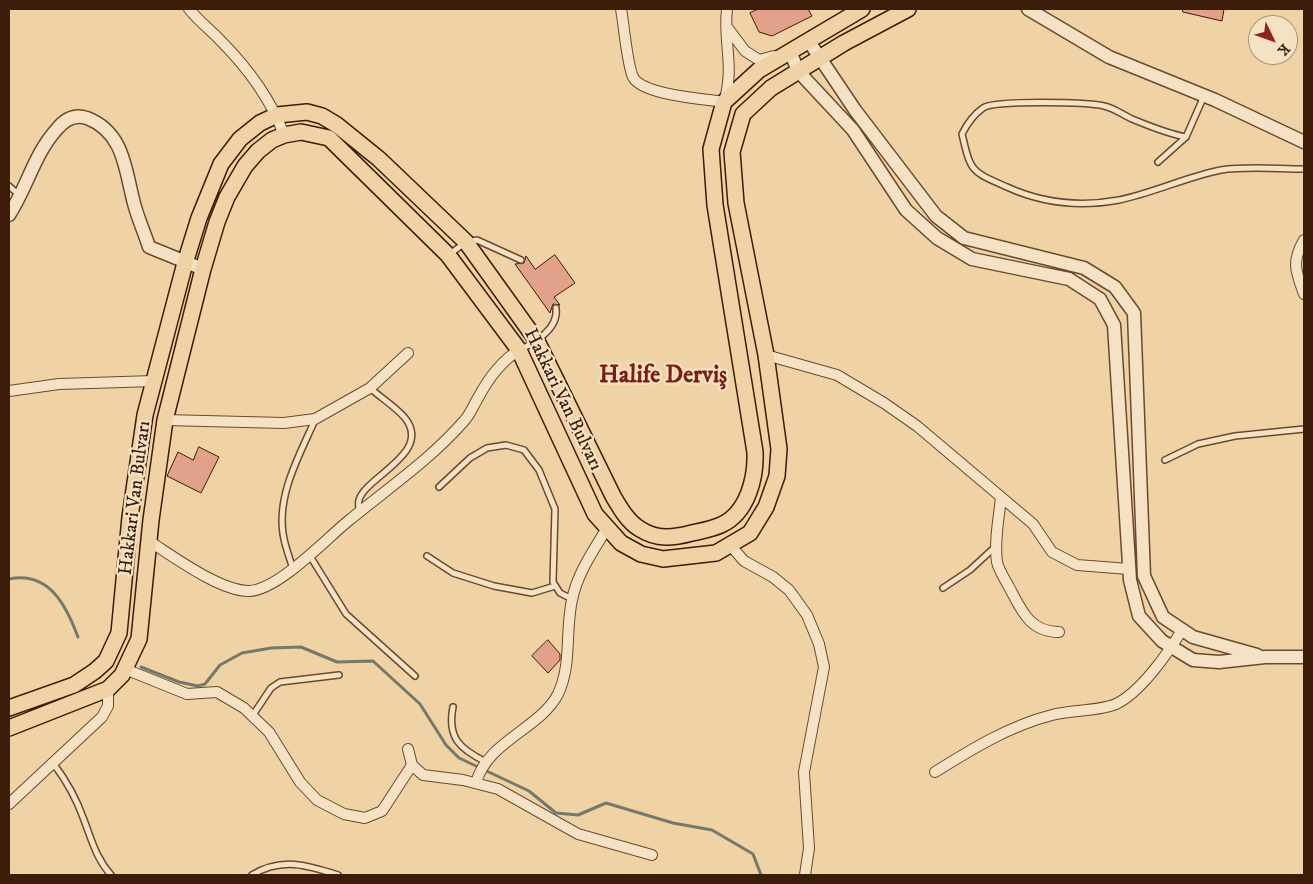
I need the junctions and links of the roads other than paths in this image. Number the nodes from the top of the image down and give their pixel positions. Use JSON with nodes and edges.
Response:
{"nodes":[{"id":1,"x":189,"y":9,"type":"edge"},
{"id":2,"x":620,"y":9,"type":"edge"},
{"id":3,"x":727,"y":9,"type":"edge"},
{"id":4,"x":862,"y":9,"type":"edge"},
{"id":5,"x":908,"y":9,"type":"edge"},
{"id":6,"x":1028,"y":9,"type":"edge"},
{"id":7,"x":725,"y":24,"type":"junction"},
{"id":8,"x":808,"y":40,"type":"junction"},
{"id":9,"x":790,"y":51,"type":"junction"},
{"id":10,"x":821,"y":57,"type":"junction"},
{"id":11,"x":798,"y":71,"type":"junction"},
{"id":12,"x":1204,"y":96,"type":"junction"},
{"id":13,"x":724,"y":102,"type":"junction"},
{"id":14,"x":277,"y":115,"type":"junction"},
{"id":15,"x":284,"y":135,"type":"junction"},
{"id":16,"x":1186,"y":137,"type":"junction"},
{"id":17,"x":1304,"y":142,"type":"edge"},
{"id":18,"x":1158,"y":162,"type":"dead end"},
{"id":19,"x":1304,"y":169,"type":"edge"},
{"id":20,"x":9,"y":186,"type":"edge"},
{"id":21,"x":21,"y":197,"type":"junction"},
{"id":22,"x":9,"y":216,"type":"edge"},
{"id":23,"x":1304,"y":240,"type":"edge"},
{"id":24,"x":466,"y":242,"type":"junction"},
{"id":25,"x":448,"y":255,"type":"junction"},
{"id":26,"x":521,"y":260,"type":"dead end"},
{"id":27,"x":185,"y":263,"type":"junction"},
{"id":28,"x":203,"y":269,"type":"junction"},
{"id":29,"x":1304,"y":294,"type":"edge"},
{"id":30,"x":556,"y":308,"type":"dead end"},
{"id":31,"x":537,"y":340,"type":"junction"},
{"id":32,"x":519,"y":350,"type":"junction"},
{"id":33,"x":408,"y":353,"type":"dead end"},
{"id":34,"x":766,"y":355,"type":"junction"},
{"id":35,"x":154,"y":380,"type":"junction"},
{"id":36,"x":370,"y":388,"type":"junction"},
{"id":37,"x":9,"y":391,"type":"edge"},
{"id":38,"x":165,"y":420,"type":"junction"},
{"id":39,"x":315,"y":420,"type":"junction"},
{"id":40,"x":1304,"y":429,"type":"edge"},
{"id":41,"x":1165,"y":460,"type":"dead end"},
{"id":42,"x":439,"y":488,"type":"dead end"},
{"id":43,"x":1001,"y":497,"type":"junction"},
{"id":44,"x":360,"y":512,"type":"junction"},
{"id":45,"x":606,"y":528,"type":"junction"},
{"id":46,"x":149,"y":541,"type":"junction"},
{"id":47,"x":997,"y":545,"type":"junction"},
{"id":48,"x":731,"y":546,"type":"junction"},
{"id":49,"x":309,"y":555,"type":"junction"},
{"id":50,"x":427,"y":556,"type":"dead end"},
{"id":51,"x":293,"y":569,"type":"junction"},
{"id":52,"x":1129,"y":569,"type":"junction"},
{"id":53,"x":555,"y":586,"type":"junction"},
{"id":54,"x":943,"y":588,"type":"dead end"},
{"id":55,"x":572,"y":599,"type":"junction"},
{"id":56,"x":1182,"y":630,"type":"junction"},
{"id":57,"x":1058,"y":632,"type":"dead end"},
{"id":58,"x":1171,"y":647,"type":"junction"},
{"id":59,"x":1265,"y":656,"type":"junction"},
{"id":60,"x":1304,"y":657,"type":"edge"},
{"id":61,"x":125,"y":669,"type":"junction"},
{"id":62,"x":95,"y":672,"type":"junction"},
{"id":63,"x":339,"y":675,"type":"dead end"},
{"id":64,"x":415,"y":676,"type":"dead end"},
{"id":65,"x":108,"y":689,"type":"junction"},
{"id":66,"x":454,"y":707,"type":"dead end"},
{"id":67,"x":9,"y":708,"type":"edge"},
{"id":68,"x":253,"y":715,"type":"junction"},
{"id":69,"x":9,"y":728,"type":"edge"},
{"id":70,"x":408,"y":749,"type":"dead end"},
{"id":71,"x":53,"y":762,"type":"junction"},
{"id":72,"x":485,"y":764,"type":"junction"},
{"id":73,"x":412,"y":765,"type":"junction"},
{"id":74,"x":935,"y":772,"type":"dead end"},
{"id":75,"x":477,"y":779,"type":"junction"},
{"id":76,"x":9,"y":804,"type":"edge"},
{"id":77,"x":652,"y":855,"type":"dead end"},
{"id":78,"x":111,"y":875,"type":"edge"},
{"id":79,"x":252,"y":875,"type":"edge"},
{"id":80,"x":338,"y":875,"type":"edge"},
{"id":81,"x":805,"y":875,"type":"edge"}],
"edges":[{"from":1,"to":14,"type":"street"},
{"from":2,"to":13,"type":"street"},
{"from":3,"to":7,"type":"street"},
{"from":4,"to":8,"type":"main road"},
{"from":5,"to":10,"type":"main road","name":"Hakkari Van Bulvarı"},
{"from":6,"to":12,"type":"street"},
{"from":7,"to":9,"type":"street"},
{"from":7,"to":13,"type":"street"},
{"from":8,"to":9,"type":"main road"},
{"from":8,"to":10,"type":"street"},
{"from":9,"to":11,"type":"street"},
{"from":9,"to":13,"type":"main road"},
{"from":10,"to":11,"type":"main road","name":"Hakkari Van Bulvarı"},
{"from":10,"to":56,"type":"street"},
{"from":11,"to":34,"type":"main road","name":"Hakkari Van Bulvarı"},
{"from":11,"to":52,"type":"street"},
{"from":12,"to":16,"type":"lane"},
{"from":12,"to":17,"type":"street"},
{"from":13,"to":31,"type":"main road","name":"Hakkari Van Bulvarı"},
{"from":14,"to":15,"type":"street"},
{"from":14,"to":24,"type":"main road","name":"Hakkari Van Bulvarı"},
{"from":14,"to":27,"type":"main road","name":"Hakkari Van Bulvarı"},
{"from":15,"to":25,"type":"main road","name":"Hakkari Van Bulvarı"},
{"from":15,"to":28,"type":"main road","name":"Hakkari Van Bulvarı"},
{"from":16,"to":18,"type":"lane"},
{"from":16,"to":19,"type":"lane"},
{"from":20,"to":21,"type":"lane"},
{"from":21,"to":22,"type":"street"},
{"from":21,"to":27,"type":"street"},
{"from":23,"to":29,"type":"street"},
{"from":24,"to":25,"type":"lane"},
{"from":24,"to":26,"type":"lane"},
{"from":24,"to":31,"type":"main road","name":"Hakkari Van Bulvarı"},
{"from":25,"to":32,"type":"main road","name":"Hakkari Van Bulvarı"},
{"from":27,"to":28,"type":"street"},
{"from":27,"to":35,"type":"main road","name":"Hakkari Van Bulvarı"},
{"from":28,"to":38,"type":"main road","name":"Hakkari Van Bulvarı"},
{"from":30,"to":31,"type":"lane"},
{"from":31,"to":32,"type":"lane"},
{"from":32,"to":44,"type":"street"},
{"from":32,"to":45,"type":"main road","name":"Hakkari Van Bulvarı"},
{"from":33,"to":36,"type":"street"},
{"from":34,"to":43,"type":"street"},
{"from":34,"to":48,"type":"main road","name":"Hakkari Van Bulvarı"},
{"from":35,"to":37,"type":"street"},
{"from":35,"to":62,"type":"main road","name":"Hakkari Van Bulvarı"},
{"from":36,"to":39,"type":"street"},
{"from":36,"to":44,"type":"lane"},
{"from":38,"to":39,"type":"street"},
{"from":38,"to":46,"type":"main road","name":"Hakkari Van Bulvarı"},
{"from":39,"to":51,"type":"lane"},
{"from":40,"to":41,"type":"lane"},
{"from":42,"to":53,"type":"lane"},
{"from":43,"to":47,"type":"street"},
{"from":43,"to":52,"type":"street"},
{"from":44,"to":49,"type":"street"},
{"from":45,"to":48,"type":"main road","name":"Hakkari Van Bulvarı"},
{"from":45,"to":55,"type":"street"},
{"from":46,"to":51,"type":"street"},
{"from":46,"to":61,"type":"main road","name":"Hakkari Van Bulvarı"},
{"from":47,"to":54,"type":"lane"},
{"from":47,"to":57,"type":"street"},
{"from":48,"to":81,"type":"street"},
{"from":49,"to":51,"type":"street"},
{"from":49,"to":64,"type":"lane"},
{"from":50,"to":53,"type":"lane"},
{"from":52,"to":58,"type":"street"},
{"from":53,"to":55,"type":"lane"},
{"from":55,"to":72,"type":"street"},
{"from":56,"to":58,"type":"street"},
{"from":56,"to":59,"type":"street"},
{"from":58,"to":59,"type":"street"},
{"from":58,"to":74,"type":"street"},
{"from":59,"to":60,"type":"street"},
{"from":61,"to":65,"type":"main road","name":"Hakkari Van Bulvarı"},
{"from":61,"to":68,"type":"street"},
{"from":62,"to":65,"type":"main road"},
{"from":62,"to":67,"type":"main road","name":"Hakkari Van Bulvarı"},
{"from":63,"to":68,"type":"lane"},
{"from":65,"to":69,"type":"main road","name":"Hakkari Van Bulvarı"},
{"from":65,"to":71,"type":"street"},
{"from":66,"to":72,"type":"lane"},
{"from":68,"to":73,"type":"street"},
{"from":70,"to":73,"type":"street"},
{"from":71,"to":76,"type":"street"},
{"from":71,"to":78,"type":"lane"},
{"from":72,"to":75,"type":"street"},
{"from":73,"to":75,"type":"street"},
{"from":75,"to":77,"type":"street"},
{"from":79,"to":80,"type":"lane"}]}
